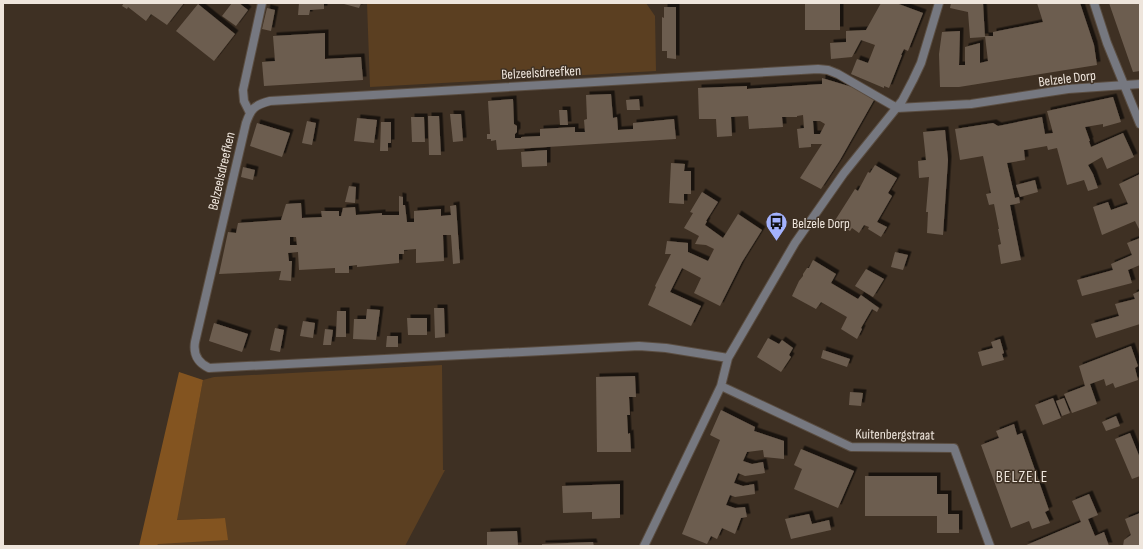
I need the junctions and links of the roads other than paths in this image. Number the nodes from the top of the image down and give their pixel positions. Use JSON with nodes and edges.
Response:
{"nodes":[{"id":1,"x":262,"y":3,"type":"edge"},
{"id":2,"x":939,"y":3,"type":"edge"},
{"id":3,"x":1094,"y":3,"type":"edge"},
{"id":4,"x":1140,"y":84,"type":"edge"},
{"id":5,"x":1123,"y":85,"type":"junction"},
{"id":6,"x":897,"y":108,"type":"junction"},
{"id":7,"x":250,"y":112,"type":"junction"},
{"id":8,"x":1140,"y":124,"type":"edge"},
{"id":9,"x":728,"y":358,"type":"junction"},
{"id":10,"x":721,"y":386,"type":"junction"},
{"id":11,"x":644,"y":546,"type":"edge"},
{"id":12,"x":990,"y":546,"type":"edge"}],
"edges":[{"from":1,"to":7,"type":"street"},
{"from":2,"to":6,"type":"street"},
{"from":3,"to":5,"type":"street","name":"Belzele Dorp"},
{"from":4,"to":5,"type":"street"},
{"from":5,"to":6,"type":"street","name":"Belzele Dorp"},
{"from":5,"to":8,"type":"street"},
{"from":6,"to":7,"type":"street","name":"Belzeelsdreefken"},
{"from":6,"to":9,"type":"street"},
{"from":7,"to":9,"type":"street","name":"Belzeelsdreefken"},
{"from":9,"to":10,"type":"street"},
{"from":10,"to":11,"type":"street"},
{"from":10,"to":12,"type":"street","name":"Kuitenbergstraat"}]}
